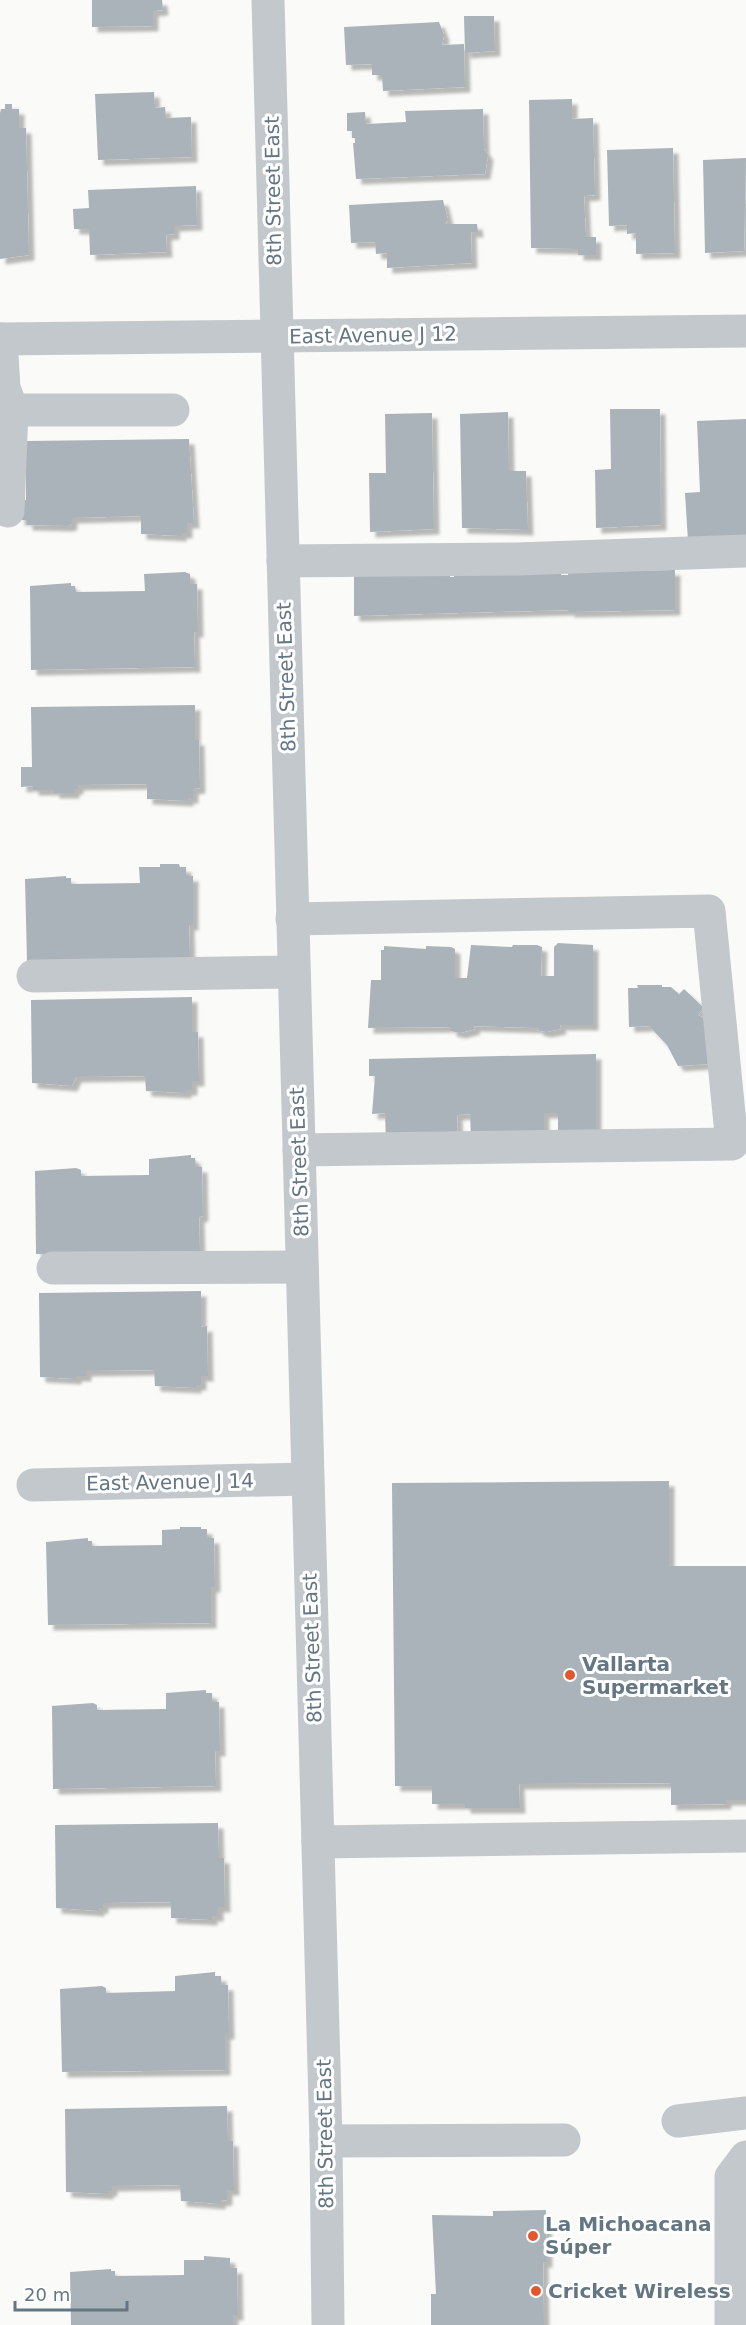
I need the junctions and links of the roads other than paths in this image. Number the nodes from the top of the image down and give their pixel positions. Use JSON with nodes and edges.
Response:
{"nodes":[{"id":1,"x":268,"y":0,"type":"edge"},
{"id":2,"x":746,"y":331,"type":"edge"},
{"id":3,"x":277,"y":336,"type":"junction"},
{"id":4,"x":1,"y":339,"type":"edge"},
{"id":5,"x":12,"y":410,"type":"junction"},
{"id":6,"x":172,"y":410,"type":"dead end"},
{"id":7,"x":8,"y":511,"type":"dead end"},
{"id":8,"x":746,"y":551,"type":"edge"},
{"id":9,"x":283,"y":561,"type":"junction"},
{"id":10,"x":292,"y":919,"type":"junction"},
{"id":11,"x":294,"y":972,"type":"junction"},
{"id":12,"x":33,"y":976,"type":"dead end"},
{"id":13,"x":298,"y":1150,"type":"junction"},
{"id":14,"x":302,"y":1267,"type":"junction"},
{"id":15,"x":53,"y":1269,"type":"dead end"},
{"id":16,"x":307,"y":1479,"type":"junction"},
{"id":17,"x":33,"y":1485,"type":"dead end"},
{"id":18,"x":746,"y":1836,"type":"edge"},
{"id":19,"x":318,"y":1842,"type":"junction"},
{"id":20,"x":746,"y":2113,"type":"edge"},
{"id":21,"x":678,"y":2121,"type":"dead end"},
{"id":22,"x":326,"y":2140,"type":"junction"},
{"id":23,"x":564,"y":2140,"type":"dead end"},
{"id":24,"x":746,"y":2157,"type":"edge"},
{"id":25,"x":328,"y":2325,"type":"edge"},
{"id":26,"x":731,"y":2325,"type":"edge"}],
"edges":[{"from":1,"to":3,"type":"street","name":"8th Street East"},
{"from":2,"to":3,"type":"street","name":"East Avenue J 12"},
{"from":3,"to":4,"type":"street","name":"East Avenue J 12"},
{"from":3,"to":9,"type":"street","name":"8th Street East"},
{"from":4,"to":5,"type":"street"},
{"from":5,"to":6,"type":"street"},
{"from":5,"to":7,"type":"street"},
{"from":8,"to":9,"type":"street"},
{"from":9,"to":10,"type":"street","name":"8th Street East"},
{"from":10,"to":11,"type":"street","name":"8th Street East"},
{"from":10,"to":13,"type":"street"},
{"from":11,"to":12,"type":"street"},
{"from":11,"to":13,"type":"street","name":"8th Street East"},
{"from":13,"to":14,"type":"street","name":"8th Street East"},
{"from":14,"to":15,"type":"street"},
{"from":14,"to":16,"type":"street","name":"8th Street East"},
{"from":16,"to":17,"type":"street","name":"East Avenue J 14"},
{"from":16,"to":19,"type":"street","name":"8th Street East"},
{"from":18,"to":19,"type":"street"},
{"from":19,"to":22,"type":"street","name":"8th Street East"},
{"from":20,"to":21,"type":"street"},
{"from":22,"to":23,"type":"street"},
{"from":22,"to":25,"type":"street","name":"8th Street East"},
{"from":24,"to":26,"type":"street"}]}
